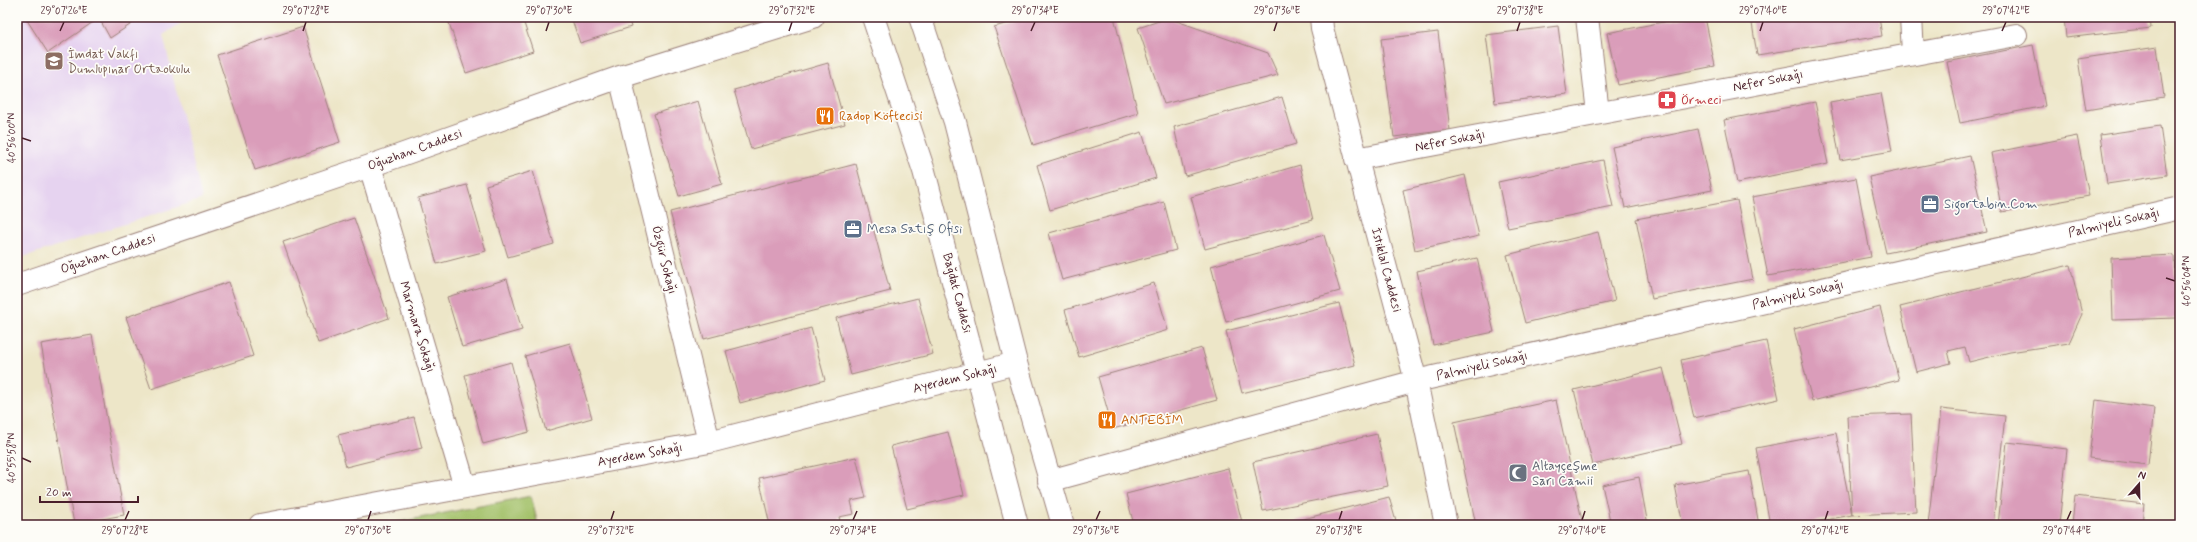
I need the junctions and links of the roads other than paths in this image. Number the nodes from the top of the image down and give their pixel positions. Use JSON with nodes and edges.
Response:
{"nodes":[{"id":1,"x":814,"y":17,"type":"edge"},
{"id":2,"x":873,"y":17,"type":"edge"},
{"id":3,"x":920,"y":17,"type":"edge"},
{"id":4,"x":1303,"y":17,"type":"edge"},
{"id":5,"x":1587,"y":17,"type":"edge"},
{"id":6,"x":1911,"y":17,"type":"edge"},
{"id":7,"x":1322,"y":22,"type":"edge"},
{"id":8,"x":2016,"y":35,"type":"dead end"},
{"id":9,"x":1913,"y":53,"type":"junction"},
{"id":10,"x":620,"y":77,"type":"junction"},
{"id":11,"x":1598,"y":113,"type":"junction"},
{"id":12,"x":1356,"y":158,"type":"junction"},
{"id":13,"x":370,"y":166,"type":"junction"},
{"id":14,"x":2180,"y":208,"type":"edge"},
{"id":15,"x":17,"y":285,"type":"edge"},
{"id":16,"x":1016,"y":364,"type":"junction"},
{"id":17,"x":978,"y":373,"type":"junction"},
{"id":18,"x":1416,"y":382,"type":"junction"},
{"id":19,"x":709,"y":442,"type":"junction"},
{"id":20,"x":1049,"y":481,"type":"junction"},
{"id":21,"x":465,"y":487,"type":"junction"},
{"id":22,"x":260,"y":525,"type":"edge"},
{"id":23,"x":1017,"y":525,"type":"edge"},
{"id":24,"x":1063,"y":525,"type":"edge"},
{"id":25,"x":1446,"y":525,"type":"edge"}],
"edges":[{"from":1,"to":10,"type":"street","name":"Oğuzhan Caddesi"},
{"from":2,"to":17,"type":"street","name":"Bağdat Caddesi"},
{"from":3,"to":16,"type":"street"},
{"from":4,"to":7,"type":"street"},
{"from":5,"to":11,"type":"street"},
{"from":6,"to":9,"type":"street"},
{"from":7,"to":12,"type":"street","name":"İstiklal Caddesi"},
{"from":8,"to":9,"type":"street","name":"Nefer Sokağı"},
{"from":9,"to":11,"type":"street","name":"Nefer Sokağı"},
{"from":10,"to":13,"type":"street","name":"Oğuzhan Caddesi"},
{"from":10,"to":19,"type":"street","name":"Özgür Sokağı"},
{"from":11,"to":12,"type":"street","name":"Nefer Sokağı"},
{"from":12,"to":18,"type":"street","name":"İstiklal Caddesi"},
{"from":13,"to":15,"type":"street","name":"Oğuzhan Caddesi"},
{"from":13,"to":21,"type":"street","name":"Marmara Sokağı"},
{"from":14,"to":18,"type":"street","name":"Palmiyeli Sokağı"},
{"from":16,"to":17,"type":"street","name":"Ayerdem Sokağı"},
{"from":16,"to":20,"type":"street"},
{"from":17,"to":19,"type":"street","name":"Ayerdem Sokağı"},
{"from":17,"to":23,"type":"street","name":"Bağdat Caddesi"},
{"from":18,"to":20,"type":"street","name":"Palmiyeli Sokağı"},
{"from":18,"to":25,"type":"street","name":"İstiklal Caddesi"},
{"from":19,"to":21,"type":"street","name":"Ayerdem Sokağı"},
{"from":20,"to":24,"type":"street"},
{"from":21,"to":22,"type":"street","name":"Ayerdem Sokağı"}]}
